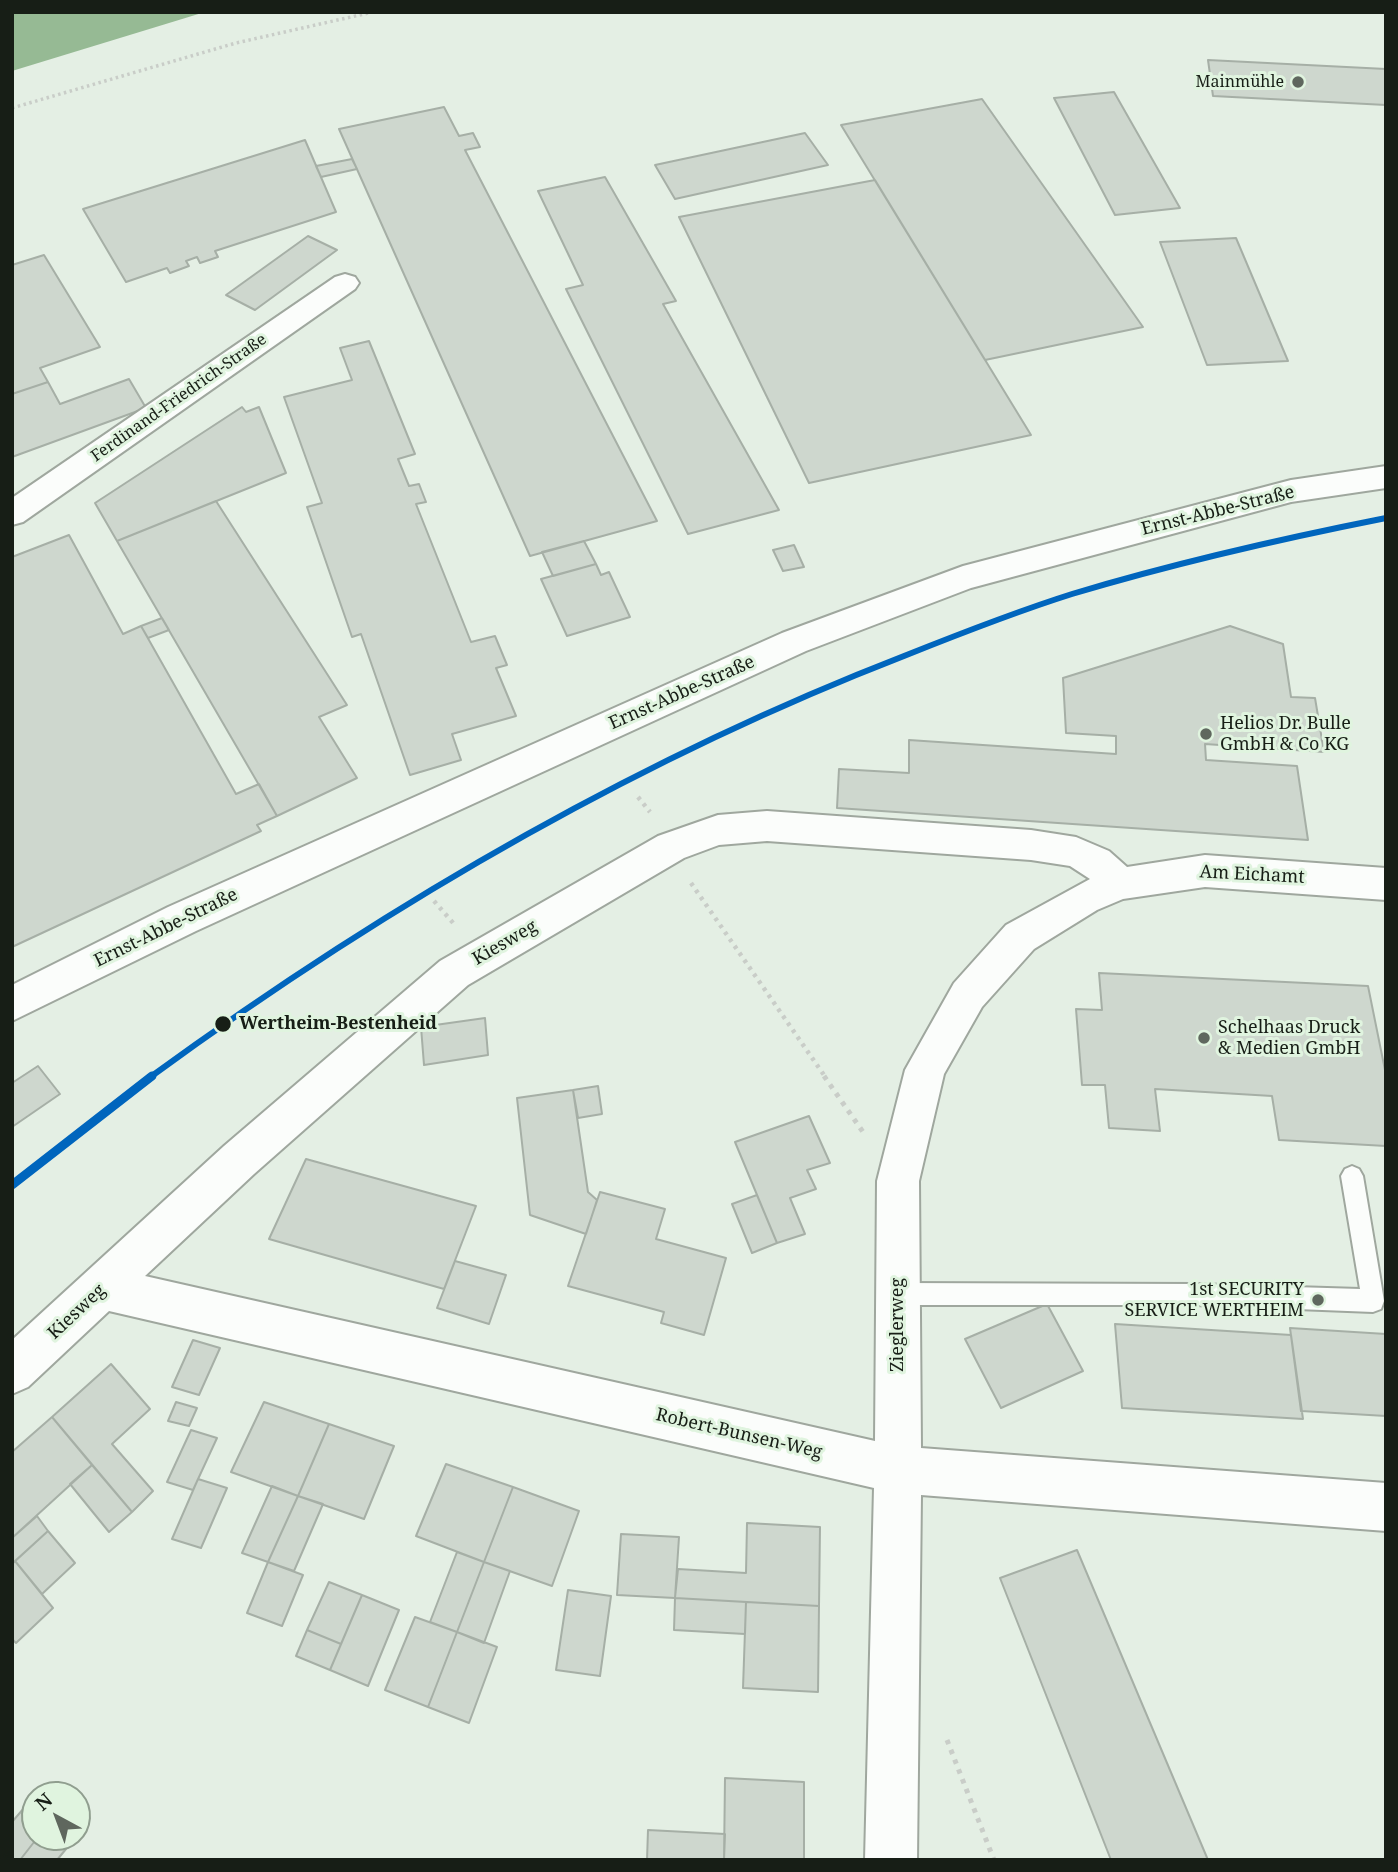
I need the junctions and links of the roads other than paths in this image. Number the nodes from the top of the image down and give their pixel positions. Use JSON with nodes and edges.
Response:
{"nodes":[{"id":1,"x":345,"y":282,"type":"dead end"},
{"id":2,"x":1386,"y":477,"type":"edge"},
{"id":3,"x":12,"y":514,"type":"edge"},
{"id":4,"x":1118,"y":884,"type":"junction"},
{"id":5,"x":1386,"y":884,"type":"edge"},
{"id":6,"x":12,"y":1004,"type":"edge"},
{"id":7,"x":1352,"y":1175,"type":"dead end"},
{"id":8,"x":102,"y":1288,"type":"junction"},
{"id":9,"x":898,"y":1294,"type":"junction"},
{"id":10,"x":12,"y":1371,"type":"edge"},
{"id":11,"x":898,"y":1470,"type":"junction"},
{"id":12,"x":1386,"y":1507,"type":"edge"},
{"id":13,"x":891,"y":1860,"type":"edge"}],
"edges":[{"from":1,"to":3,"type":"street","name":"Ferdinand-Friedrich-Straße"},
{"from":2,"to":6,"type":"street","name":"Ernst-Abbe-Straße"},
{"from":4,"to":5,"type":"street","name":"Am Eichamt"},
{"from":4,"to":8,"type":"street","name":"Kiesweg"},
{"from":4,"to":9,"type":"street","name":"Zieglerweg"},
{"from":7,"to":9,"type":"lane"},
{"from":8,"to":10,"type":"street","name":"Kiesweg"},
{"from":8,"to":11,"type":"street","name":"Robert-Bunsen-Weg"},
{"from":9,"to":11,"type":"street","name":"Zieglerweg"},
{"from":11,"to":12,"type":"street","name":"Robert-Bunsen-Weg"},
{"from":11,"to":13,"type":"street","name":"Zieglerweg"}]}
